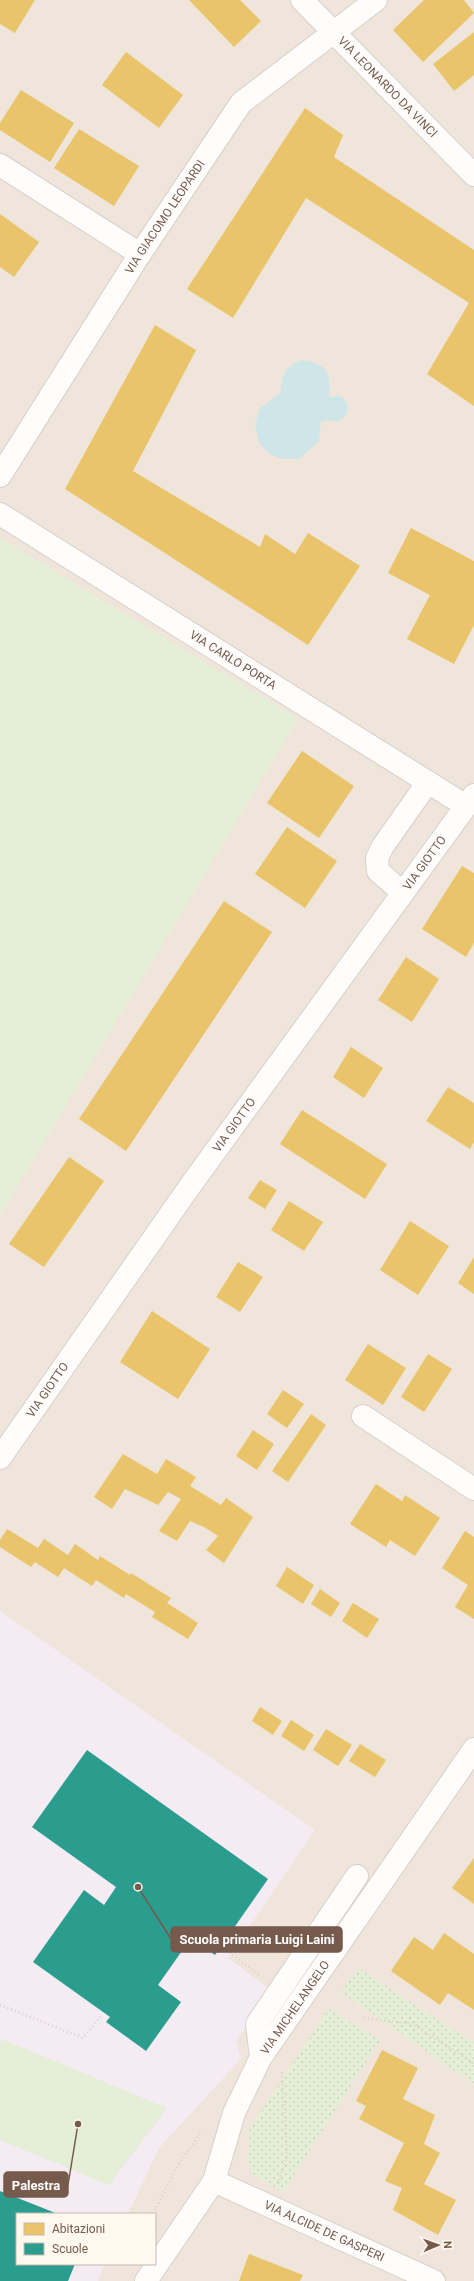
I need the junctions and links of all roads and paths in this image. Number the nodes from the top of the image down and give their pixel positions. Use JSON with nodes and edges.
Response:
{"nodes":[{"id":1,"x":302,"y":0,"type":"edge"},
{"id":2,"x":376,"y":0,"type":"edge"},
{"id":3,"x":333,"y":33,"type":"junction"},
{"id":4,"x":0,"y":165,"type":"edge"},
{"id":5,"x":474,"y":175,"type":"edge"},
{"id":6,"x":140,"y":254,"type":"junction"},
{"id":7,"x":0,"y":476,"type":"edge"},
{"id":8,"x":0,"y":514,"type":"edge"},
{"id":9,"x":428,"y":782,"type":"junction"},
{"id":10,"x":470,"y":801,"type":"edge"},
{"id":11,"x":403,"y":893,"type":"junction"},
{"id":12,"x":363,"y":1416,"type":"dead end"},
{"id":13,"x":0,"y":1458,"type":"edge"},
{"id":14,"x":474,"y":1490,"type":"edge"},
{"id":15,"x":474,"y":1749,"type":"edge"},
{"id":16,"x":357,"y":1876,"type":"dead end"},
{"id":17,"x":226,"y":1950,"type":"dead end"},
{"id":18,"x":264,"y":1979,"type":"dead end"},
{"id":19,"x":0,"y":2005,"type":"edge"},
{"id":20,"x":101,"y":2016,"type":"dead end"},
{"id":21,"x":364,"y":2018,"type":"dead end"},
{"id":22,"x":261,"y":2057,"type":"junction"},
{"id":23,"x":282,"y":2064,"type":"dead end"},
{"id":24,"x":474,"y":2064,"type":"edge"},
{"id":25,"x":205,"y":2128,"type":"dead end"},
{"id":26,"x":214,"y":2181,"type":"junction"},
{"id":27,"x":275,"y":2191,"type":"dead end"},
{"id":28,"x":154,"y":2213,"type":"edge"},
{"id":29,"x":146,"y":2281,"type":"edge"},
{"id":30,"x":434,"y":2281,"type":"edge"}],
"edges":[{"from":1,"to":3,"type":"street","name":"VIA LEONARDO DA VINCI"},
{"from":2,"to":3,"type":"street","name":"VIA GIACOMO LEOPARDI"},
{"from":3,"to":5,"type":"street","name":"VIA LEONARDO DA VINCI"},
{"from":3,"to":6,"type":"street","name":"VIA GIACOMO LEOPARDI"},
{"from":4,"to":6,"type":"street"},
{"from":6,"to":7,"type":"street","name":"VIA GIACOMO LEOPARDI"},
{"from":8,"to":9,"type":"street","name":"VIA CARLO PORTA"},
{"from":9,"to":10,"type":"street","name":"VIA CARLO PORTA"},
{"from":9,"to":11,"type":"street"},
{"from":10,"to":11,"type":"street","name":"VIA GIOTTO"},
{"from":11,"to":13,"type":"street","name":"VIA GIOTTO"},
{"from":12,"to":14,"type":"street"},
{"from":15,"to":22,"type":"street","name":"VIA MICHELANGELO"},
{"from":16,"to":22,"type":"street"},
{"from":17,"to":18,"type":"path"},
{"from":19,"to":20,"type":"path"},
{"from":21,"to":24,"type":"path"},
{"from":22,"to":26,"type":"street","name":"VIA MICHELANGELO"},
{"from":23,"to":27,"type":"path"},
{"from":25,"to":28,"type":"path"},
{"from":26,"to":29,"type":"street","name":"VIA MICHELANGELO"},
{"from":26,"to":30,"type":"street","name":"VIA ALCIDE DE GASPERI"}]}
